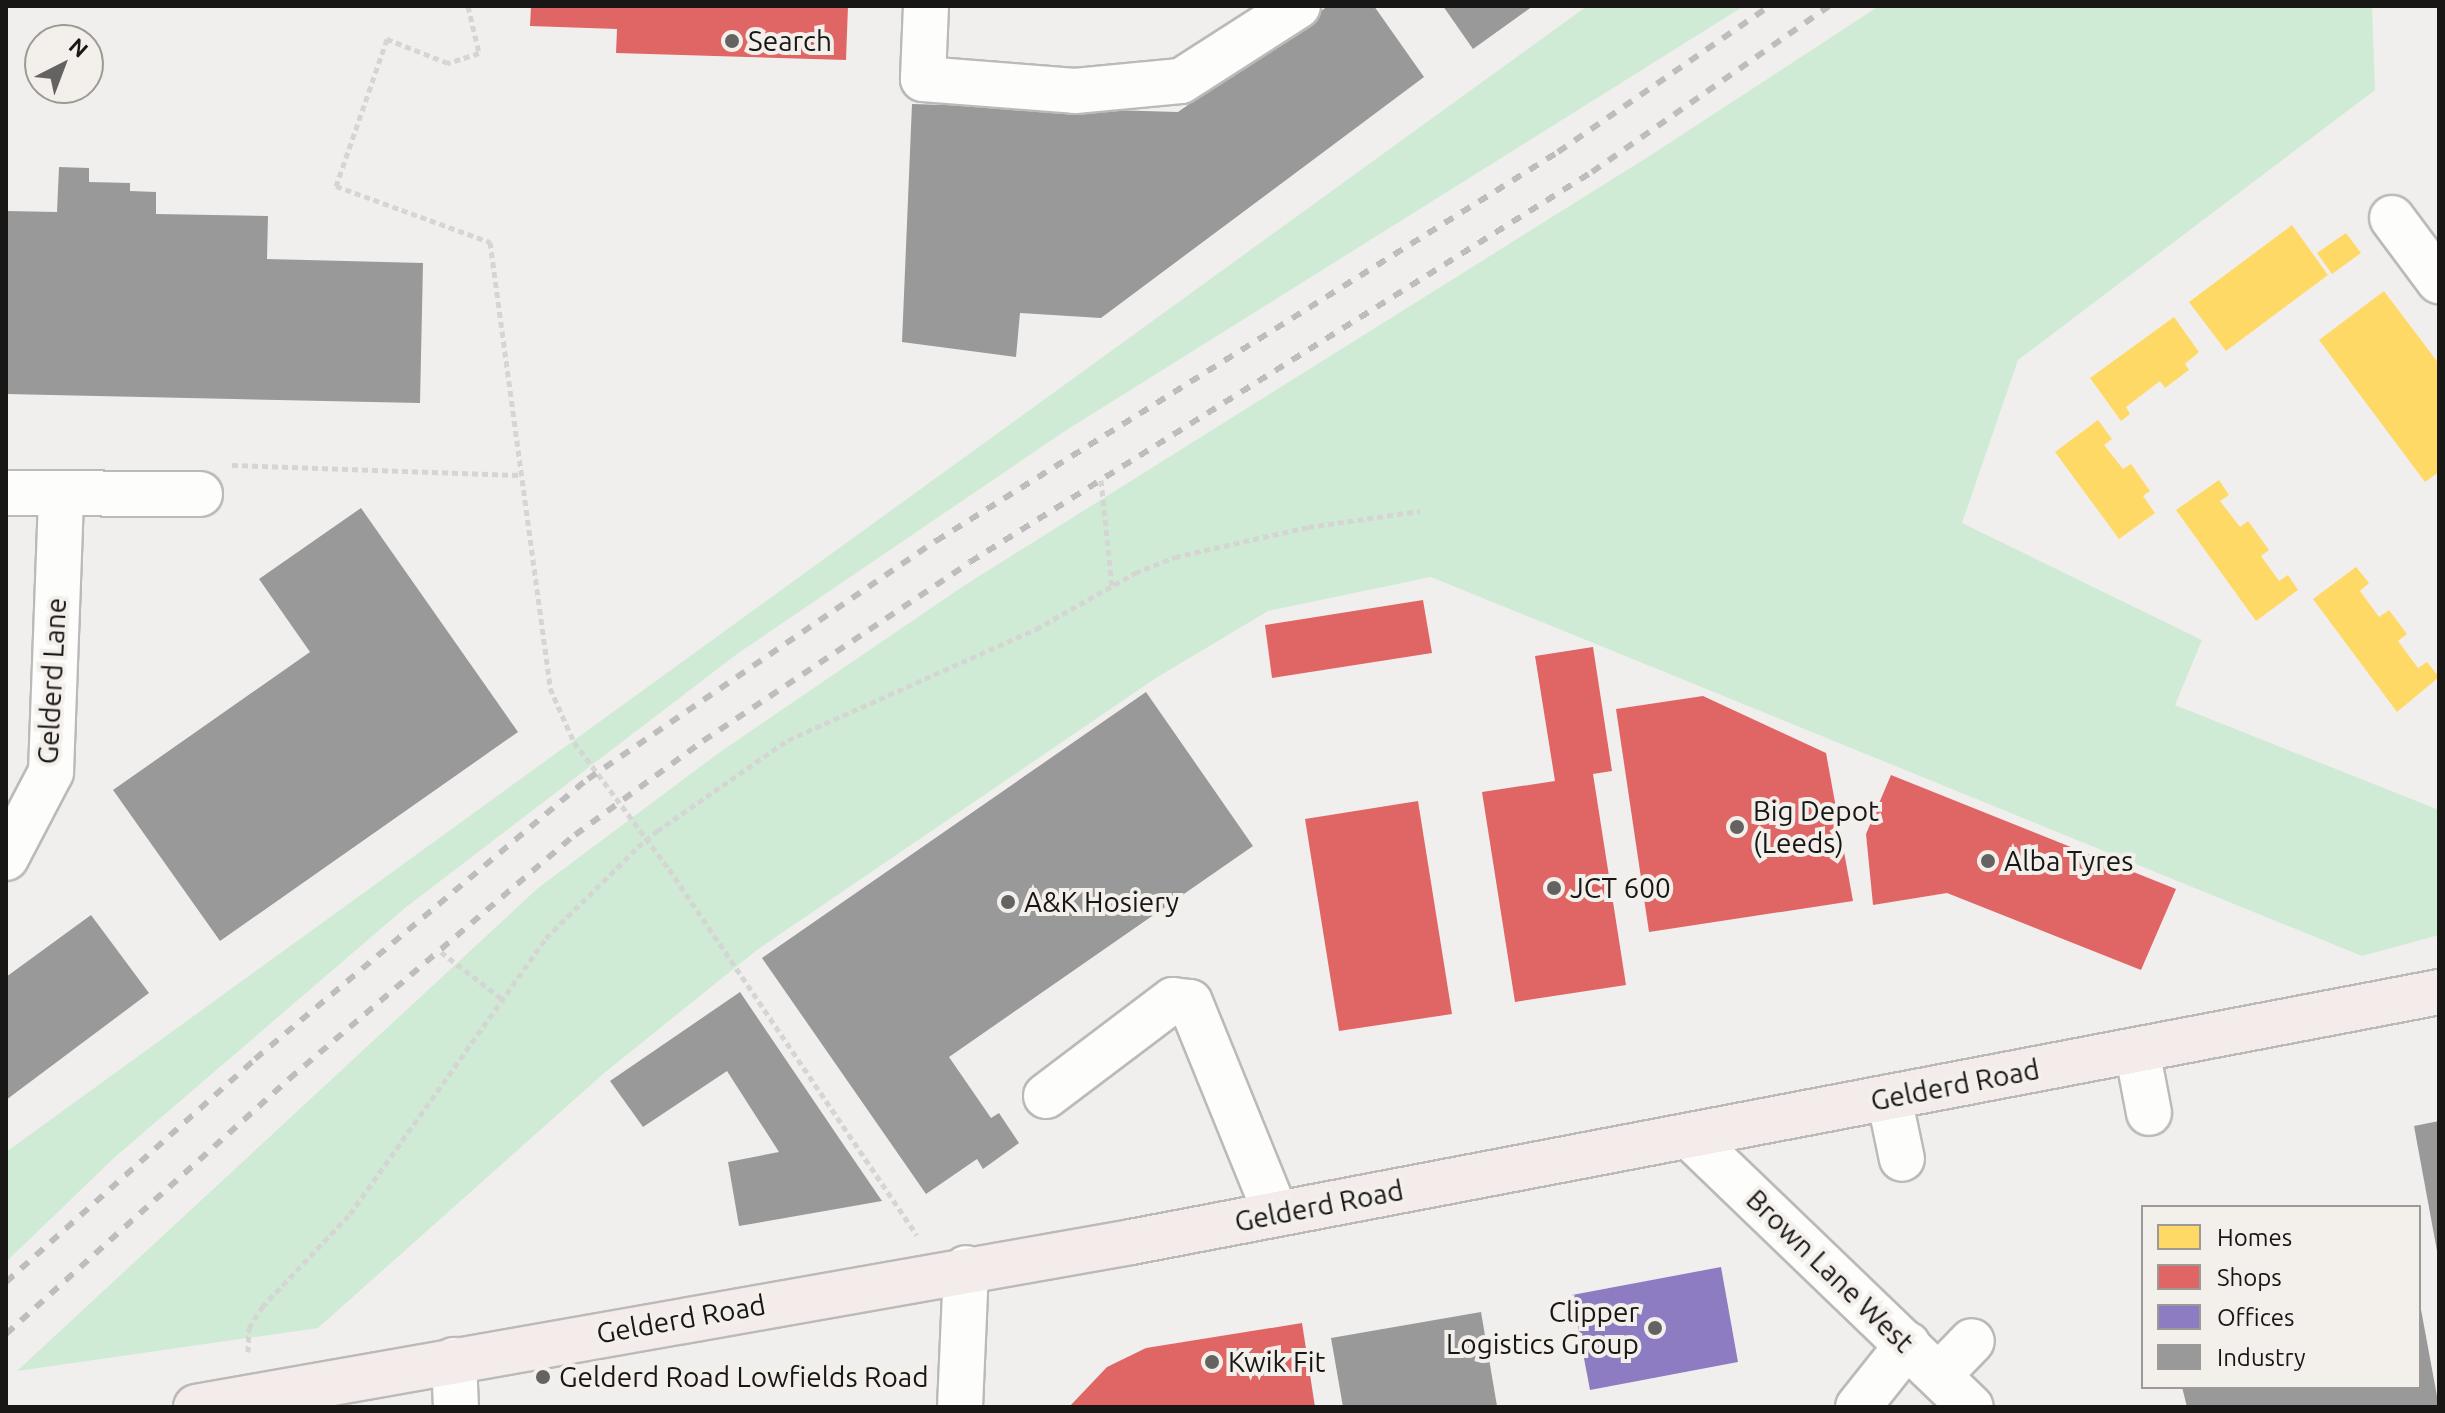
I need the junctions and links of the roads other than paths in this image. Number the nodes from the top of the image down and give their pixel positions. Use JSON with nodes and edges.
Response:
{"nodes":[{"id":1,"x":926,"y":6,"type":"edge"},
{"id":2,"x":1298,"y":6,"type":"edge"},
{"id":3,"x":2392,"y":218,"type":"dead end"},
{"id":4,"x":2439,"y":281,"type":"edge"},
{"id":5,"x":6,"y":493,"type":"edge"},
{"id":6,"x":61,"y":494,"type":"junction"},
{"id":7,"x":200,"y":494,"type":"road end"},
{"id":8,"x":6,"y":858,"type":"edge"},
{"id":9,"x":2439,"y":992,"type":"edge"},
{"id":10,"x":2137,"y":1050,"type":"junction"},
{"id":11,"x":1046,"y":1096,"type":"dead end"},
{"id":12,"x":1889,"y":1097,"type":"junction"},
{"id":13,"x":2149,"y":1113,"type":"dead end"},
{"id":14,"x":1689,"y":1136,"type":"junction"},
{"id":15,"x":1902,"y":1159,"type":"dead end"},
{"id":16,"x":1276,"y":1214,"type":"junction"},
{"id":17,"x":954,"y":1270,"type":"junction"},
{"id":18,"x":1972,"y":1341,"type":"dead end"},
{"id":19,"x":1908,"y":1344,"type":"junction"},
{"id":20,"x":454,"y":1360,"type":"junction"},
{"id":21,"x":1939,"y":1375,"type":"junction"},
{"id":22,"x":196,"y":1407,"type":"edge"},
{"id":23,"x":456,"y":1407,"type":"edge"},
{"id":24,"x":960,"y":1407,"type":"edge"},
{"id":25,"x":1858,"y":1407,"type":"edge"},
{"id":26,"x":1971,"y":1407,"type":"edge"}],
"edges":[{"from":1,"to":2,"type":"street"},
{"from":3,"to":4,"type":"street"},
{"from":5,"to":6,"type":"street"},
{"from":6,"to":7,"type":"street"},
{"from":6,"to":8,"type":"street","name":"Gelderd Lane"},
{"from":9,"to":10,"type":"main road","name":"Gelderd Road"},
{"from":10,"to":12,"type":"main road","name":"Gelderd Road"},
{"from":10,"to":13,"type":"street"},
{"from":11,"to":16,"type":"street"},
{"from":12,"to":14,"type":"main road","name":"Gelderd Road"},
{"from":12,"to":15,"type":"street"},
{"from":14,"to":16,"type":"main road","name":"Gelderd Road"},
{"from":14,"to":19,"type":"street","name":"Brown Lane West"},
{"from":16,"to":17,"type":"main road","name":"Gelderd Road"},
{"from":17,"to":20,"type":"main road","name":"Gelderd Road"},
{"from":17,"to":24,"type":"street"},
{"from":18,"to":21,"type":"street"},
{"from":19,"to":21,"type":"street","name":"Brown Lane West"},
{"from":19,"to":25,"type":"street"},
{"from":20,"to":22,"type":"main road","name":"Gelderd Road"},
{"from":20,"to":23,"type":"street"},
{"from":21,"to":26,"type":"street","name":"Brown Lane West"}]}
